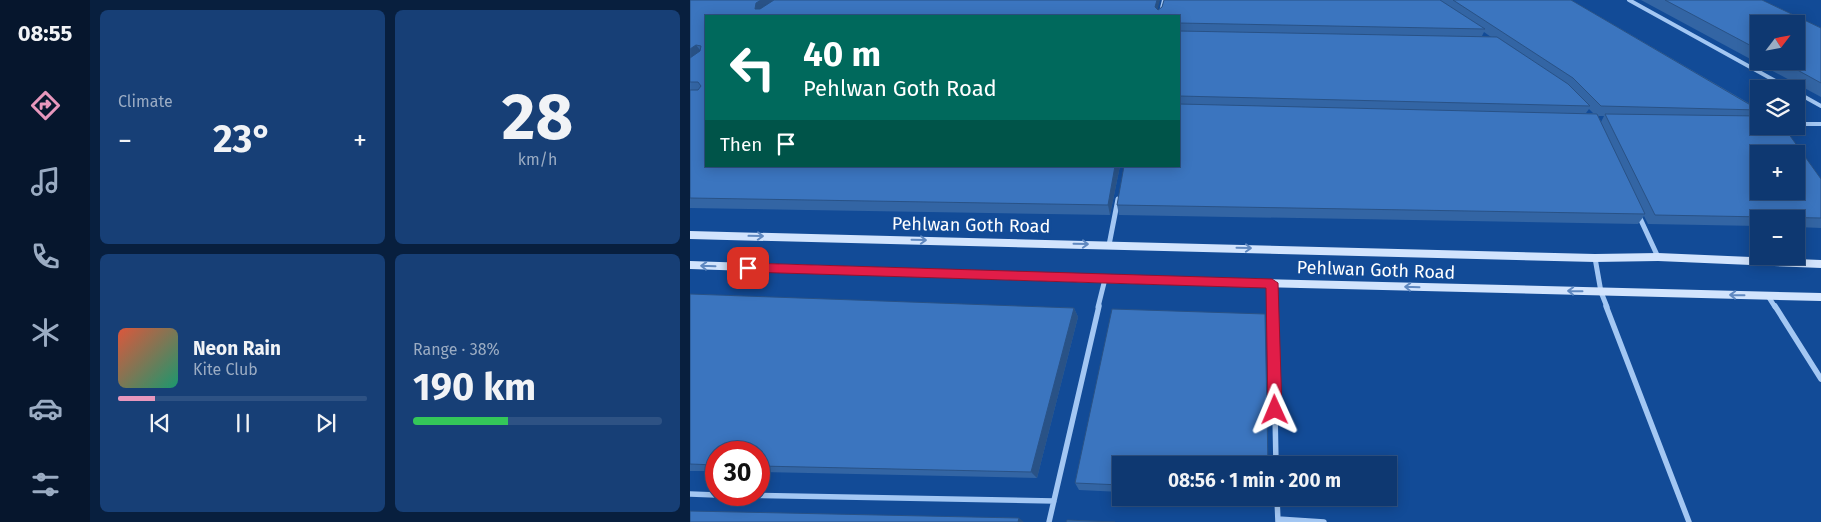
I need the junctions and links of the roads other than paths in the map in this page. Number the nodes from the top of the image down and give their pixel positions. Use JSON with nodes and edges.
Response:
{"nodes":[{"id":1,"x":1164,"y":0,"type":"edge"},
{"id":2,"x":1629,"y":0,"type":"edge"},
{"id":3,"x":1160,"y":15,"type":"edge"},
{"id":4,"x":1774,"y":80,"type":"edge"},
{"id":5,"x":1805,"y":97,"type":"edge"},
{"id":6,"x":1821,"y":106,"type":"edge"},
{"id":7,"x":1805,"y":124,"type":"edge"},
{"id":8,"x":1821,"y":124,"type":"edge"},
{"id":9,"x":1118,"y":196,"type":"edge"},
{"id":10,"x":1638,"y":214,"type":"edge"},
{"id":11,"x":690,"y":235,"type":"edge"},
{"id":12,"x":1109,"y":245,"type":"junction"},
{"id":13,"x":1658,"y":257,"type":"junction"},
{"id":14,"x":1595,"y":258,"type":"junction"},
{"id":15,"x":1821,"y":264,"type":"edge"},
{"id":16,"x":690,"y":266,"type":"edge"},
{"id":17,"x":1105,"y":279,"type":"junction"},
{"id":18,"x":1272,"y":283,"type":"junction"},
{"id":19,"x":1601,"y":292,"type":"junction"},
{"id":20,"x":1768,"y":296,"type":"junction"},
{"id":21,"x":1821,"y":297,"type":"edge"},
{"id":22,"x":1821,"y":379,"type":"edge"},
{"id":23,"x":1276,"y":456,"type":"edge"},
{"id":24,"x":690,"y":494,"type":"edge"},
{"id":25,"x":705,"y":495,"type":"edge"},
{"id":26,"x":770,"y":496,"type":"edge"},
{"id":27,"x":1054,"y":501,"type":"junction"},
{"id":28,"x":1277,"y":506,"type":"edge"},
{"id":29,"x":1278,"y":521,"type":"edge"},
{"id":30,"x":1049,"y":522,"type":"edge"},
{"id":31,"x":1324,"y":522,"type":"edge"},
{"id":32,"x":1689,"y":522,"type":"edge"}],
"edges":[{"from":1,"to":3,"type":"street"},
{"from":2,"to":4,"type":"street"},
{"from":5,"to":6,"type":"street"},
{"from":7,"to":8,"type":"street"},
{"from":9,"to":12,"type":"street"},
{"from":10,"to":13,"type":"street"},
{"from":11,"to":12,"type":"main road","name":"Pehlwan Goth Road","one_way":true},
{"from":12,"to":14,"type":"main road","name":"Pehlwan Goth Road","one_way":true},
{"from":13,"to":14,"type":"main road","name":"Pehlwan Goth Road"},
{"from":13,"to":15,"type":"main road","name":"Pehlwan Goth Road"},
{"from":14,"to":19,"type":"street"},
{"from":17,"to":16,"type":"main road","name":"Pehlwan Goth Road","one_way":true},
{"from":17,"to":18,"type":"main road","name":"Pehlwan Goth Road"},
{"from":17,"to":27,"type":"street"},
{"from":19,"to":18,"type":"main road","name":"Pehlwan Goth Road","one_way":true},
{"from":18,"to":23,"type":"street"},
{"from":20,"to":19,"type":"main road","name":"Pehlwan Goth Road","one_way":true},
{"from":19,"to":32,"type":"street"},
{"from":20,"to":21,"type":"main road","name":"Pehlwan Goth Road"},
{"from":20,"to":22,"type":"street"},
{"from":24,"to":25,"type":"street"},
{"from":26,"to":27,"type":"street"},
{"from":27,"to":30,"type":"street"},
{"from":28,"to":29,"type":"street"},
{"from":29,"to":31,"type":"street"}]}
